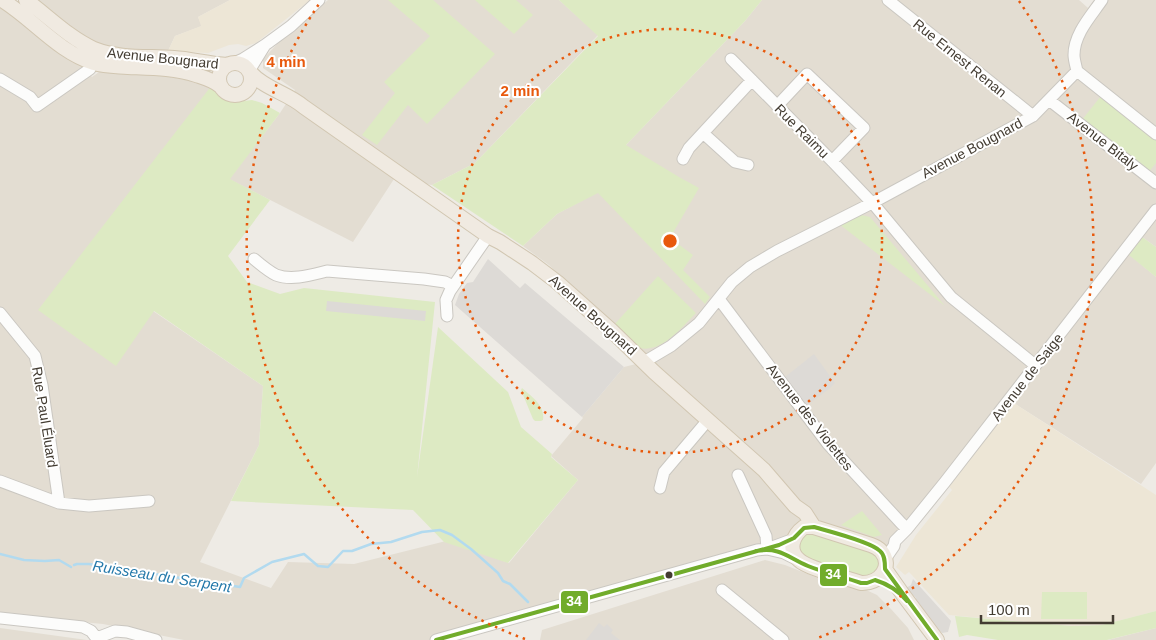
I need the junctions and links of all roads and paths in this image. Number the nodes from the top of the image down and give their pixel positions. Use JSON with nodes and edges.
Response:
{"nodes":[{"id":1,"x":2,"y":0,"type":"edge"},
{"id":2,"x":319,"y":0,"type":"edge"},
{"id":3,"x":888,"y":0,"type":"edge"},
{"id":4,"x":1102,"y":0,"type":"edge"},
{"id":5,"x":30,"y":1,"type":"edge"},
{"id":6,"x":265,"y":45,"type":"junction"},
{"id":7,"x":732,"y":60,"type":"dead end"},
{"id":8,"x":92,"y":62,"type":"junction"},
{"id":9,"x":230,"y":64,"type":"junction"},
{"id":10,"x":1076,"y":71,"type":"junction"},
{"id":11,"x":251,"y":73,"type":"junction"},
{"id":12,"x":0,"y":80,"type":"edge"},
{"id":13,"x":752,"y":80,"type":"junction"},
{"id":14,"x":220,"y":86,"type":"junction"},
{"id":15,"x":247,"y":91,"type":"junction"},
{"id":16,"x":1049,"y":100,"type":"junction"},
{"id":17,"x":777,"y":106,"type":"junction"},
{"id":18,"x":304,"y":107,"type":"junction"},
{"id":19,"x":1033,"y":116,"type":"junction"},
{"id":20,"x":703,"y":133,"type":"junction"},
{"id":21,"x":1156,"y":134,"type":"edge"},
{"id":22,"x":683,"y":159,"type":"dead end"},
{"id":23,"x":832,"y":161,"type":"junction"},
{"id":24,"x":748,"y":165,"type":"dead end"},
{"id":25,"x":1156,"y":183,"type":"edge"},
{"id":26,"x":872,"y":202,"type":"junction"},
{"id":27,"x":1156,"y":210,"type":"edge"},
{"id":28,"x":488,"y":236,"type":"junction"},
{"id":29,"x":254,"y":259,"type":"dead end"},
{"id":30,"x":453,"y":286,"type":"junction"},
{"id":31,"x":719,"y":299,"type":"junction"},
{"id":32,"x":0,"y":313,"type":"edge"},
{"id":33,"x":447,"y":316,"type":"dead end"},
{"id":34,"x":644,"y":362,"type":"junction"},
{"id":35,"x":1035,"y":365,"type":"junction"},
{"id":36,"x":708,"y":420,"type":"junction"},
{"id":37,"x":738,"y":475,"type":"dead end"},
{"id":38,"x":0,"y":481,"type":"edge"},
{"id":39,"x":660,"y":488,"type":"dead end"},
{"id":40,"x":149,"y":501,"type":"dead end"},
{"id":41,"x":58,"y":503,"type":"junction"},
{"id":42,"x":809,"y":527,"type":"junction"},
{"id":43,"x":908,"y":529,"type":"junction"},
{"id":44,"x":794,"y":539,"type":"junction"},
{"id":45,"x":767,"y":548,"type":"junction"},
{"id":46,"x":882,"y":558,"type":"junction"},
{"id":47,"x":798,"y":560,"type":"junction"},
{"id":48,"x":876,"y":580,"type":"junction"},
{"id":49,"x":722,"y":590,"type":"dead end"},
{"id":50,"x":904,"y":596,"type":"junction"},
{"id":51,"x":0,"y":618,"type":"edge"},
{"id":52,"x":98,"y":639,"type":"edge"},
{"id":53,"x":156,"y":640,"type":"edge"},
{"id":54,"x":436,"y":640,"type":"edge"},
{"id":55,"x":783,"y":640,"type":"edge"},
{"id":56,"x":937,"y":640,"type":"edge"}],
"edges":[{"from":1,"to":8,"type":"main road","name":"Avenue Bougnard"},
{"from":2,"to":6,"type":"street"},
{"from":3,"to":19,"type":"street","name":"Rue Ernest Renan"},
{"from":4,"to":10,"type":"street"},
{"from":5,"to":9,"type":"main road","name":"Avenue Bougnard"},
{"from":6,"to":9,"type":"street"},
{"from":6,"to":11,"type":"street"},
{"from":7,"to":13,"type":"street","name":"Rue Raimu"},
{"from":8,"to":12,"type":"street"},
{"from":8,"to":14,"type":"main road","name":"Avenue Bougnard"},
{"from":9,"to":11,"type":"main road","name":"Avenue Bougnard"},
{"from":9,"to":14,"type":"main road","name":"Avenue Bougnard"},
{"from":10,"to":16,"type":"street","name":"Avenue Bougnard"},
{"from":10,"to":21,"type":"street"},
{"from":11,"to":15,"type":"main road"},
{"from":11,"to":18,"type":"main road","name":"Avenue Bougnard"},
{"from":13,"to":17,"type":"street","name":"Rue Raimu"},
{"from":13,"to":20,"type":"street"},
{"from":14,"to":15,"type":"main road","name":"Avenue Bougnard"},
{"from":15,"to":18,"type":"main road","name":"Avenue Bougnard"},
{"from":16,"to":19,"type":"street","name":"Avenue Bougnard"},
{"from":16,"to":25,"type":"street","name":"Avenue Bitaly"},
{"from":17,"to":23,"type":"street","name":"Rue Raimu"},
{"from":17,"to":23,"type":"street"},
{"from":18,"to":28,"type":"main road","name":"Avenue Bougnard"},
{"from":19,"to":26,"type":"street","name":"Avenue Bougnard"},
{"from":20,"to":22,"type":"street"},
{"from":20,"to":24,"type":"street"},
{"from":23,"to":26,"type":"street","name":"Rue Raimu"},
{"from":26,"to":31,"type":"street","name":"Avenue Bougnard"},
{"from":26,"to":35,"type":"street","name":"Rue Raimu"},
{"from":27,"to":35,"type":"street","name":"Avenue de Saige"},
{"from":28,"to":30,"type":"street"},
{"from":28,"to":34,"type":"main road","name":"Avenue Bougnard"},
{"from":29,"to":30,"type":"street"},
{"from":30,"to":33,"type":"street"},
{"from":31,"to":34,"type":"street","name":"Avenue Bougnard"},
{"from":31,"to":43,"type":"street","name":"Avenue des Violettes"},
{"from":32,"to":41,"type":"street","name":"Rue Paul Éluard"},
{"from":34,"to":36,"type":"main road"},
{"from":35,"to":43,"type":"street","name":"Avenue de Saige"},
{"from":36,"to":39,"type":"street"},
{"from":36,"to":42,"type":"main road"},
{"from":37,"to":45,"type":"street"},
{"from":38,"to":41,"type":"street"},
{"from":40,"to":41,"type":"street"},
{"from":42,"to":44,"type":"main road"},
{"from":42,"to":46,"type":"main road"},
{"from":43,"to":46,"type":"street","name":"Avenue de Saige"},
{"from":44,"to":45,"type":"street"},
{"from":44,"to":47,"type":"main road"},
{"from":45,"to":47,"type":"street"},
{"from":45,"to":54,"type":"street"},
{"from":46,"to":48,"type":"main road"},
{"from":46,"to":50,"type":"main road"},
{"from":47,"to":48,"type":"main road"},
{"from":48,"to":50,"type":"main road"},
{"from":49,"to":55,"type":"street"},
{"from":50,"to":56,"type":"main road"},
{"from":51,"to":52,"type":"street"},
{"from":52,"to":53,"type":"street"}]}
